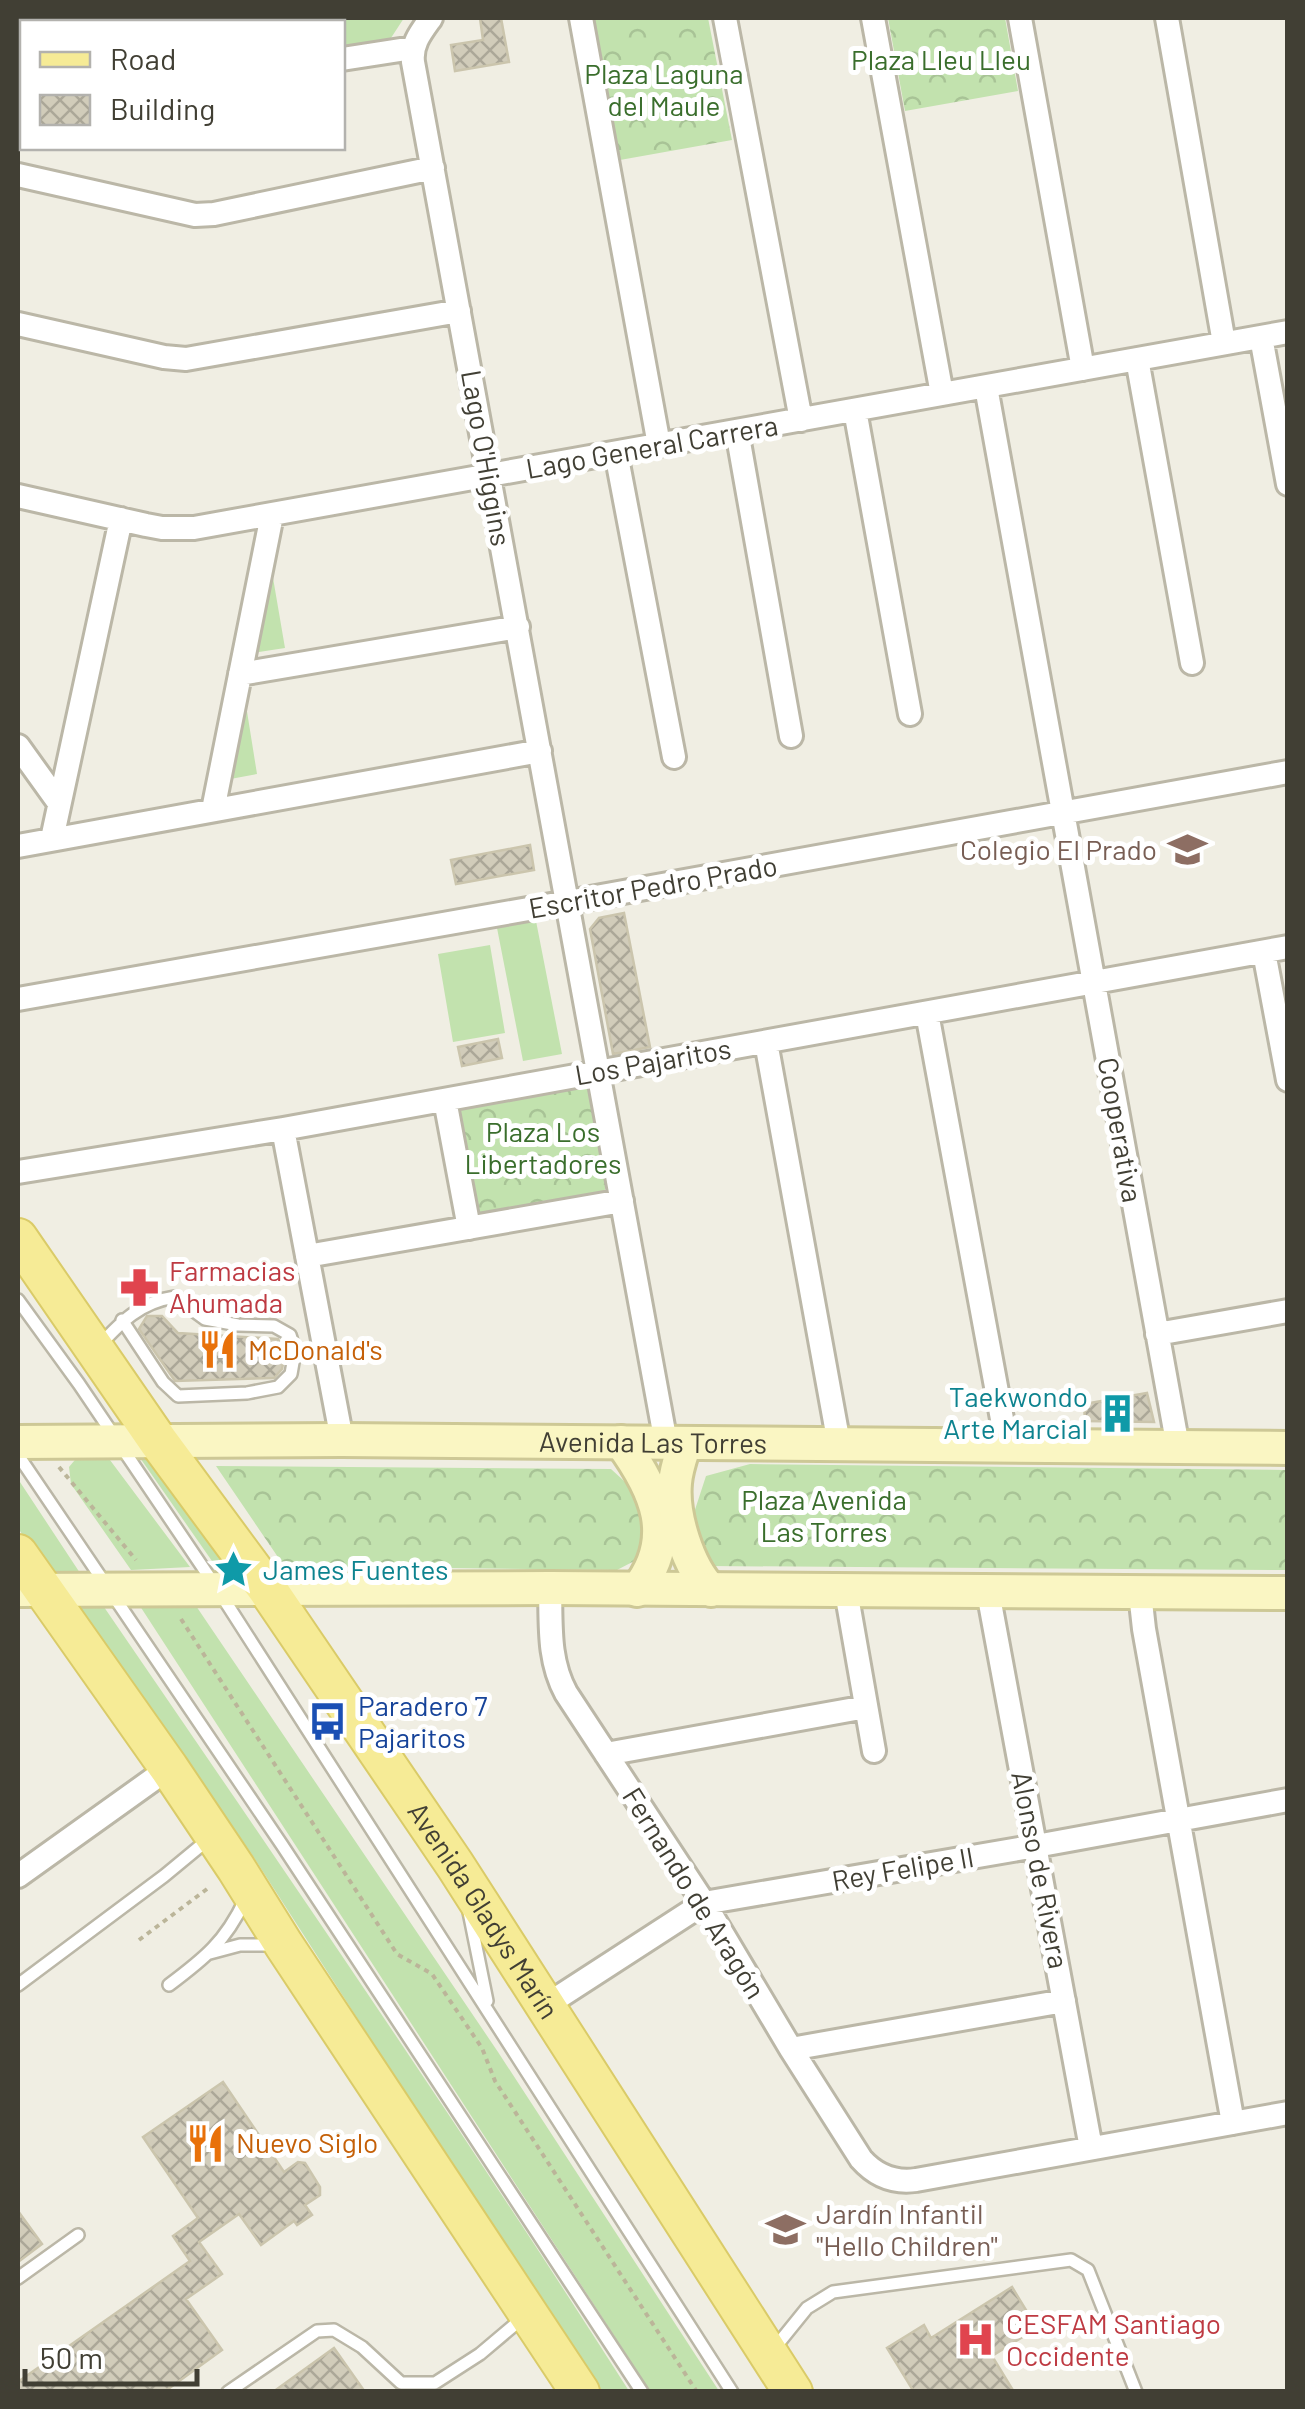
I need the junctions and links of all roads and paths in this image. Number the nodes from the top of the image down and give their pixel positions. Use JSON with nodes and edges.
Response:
{"nodes":[{"id":1,"x":430,"y":18,"type":"edge"},
{"id":2,"x":581,"y":18,"type":"edge"},
{"id":3,"x":725,"y":18,"type":"edge"},
{"id":4,"x":873,"y":18,"type":"edge"},
{"id":5,"x":1020,"y":18,"type":"edge"},
{"id":6,"x":1167,"y":18,"type":"edge"},
{"id":7,"x":413,"y":48,"type":"junction"},
{"id":8,"x":345,"y":59,"type":"edge"},
{"id":9,"x":433,"y":168,"type":"junction"},
{"id":10,"x":18,"y":175,"type":"edge"},
{"id":11,"x":460,"y":311,"type":"junction"},
{"id":12,"x":18,"y":324,"type":"edge"},
{"id":13,"x":1288,"y":332,"type":"edge"},
{"id":14,"x":1261,"y":337,"type":"junction"},
{"id":15,"x":1224,"y":344,"type":"junction"},
{"id":16,"x":1137,"y":360,"type":"junction"},
{"id":17,"x":1083,"y":369,"type":"junction"},
{"id":18,"x":986,"y":386,"type":"junction"},
{"id":19,"x":942,"y":394,"type":"junction"},
{"id":20,"x":854,"y":410,"type":"junction"},
{"id":21,"x":801,"y":420,"type":"junction"},
{"id":22,"x":737,"y":432,"type":"junction"},
{"id":23,"x":659,"y":446,"type":"junction"},
{"id":24,"x":616,"y":454,"type":"junction"},
{"id":25,"x":490,"y":476,"type":"junction"},
{"id":26,"x":1288,"y":484,"type":"edge"},
{"id":27,"x":18,"y":496,"type":"edge"},
{"id":28,"x":272,"y":515,"type":"junction"},
{"id":29,"x":121,"y":520,"type":"junction"},
{"id":30,"x":518,"y":627,"type":"junction"},
{"id":31,"x":1192,"y":663,"type":"dead end"},
{"id":32,"x":240,"y":674,"type":"junction"},
{"id":33,"x":910,"y":714,"type":"dead end"},
{"id":34,"x":791,"y":736,"type":"dead end"},
{"id":35,"x":18,"y":746,"type":"edge"},
{"id":36,"x":540,"y":751,"type":"junction"},
{"id":37,"x":674,"y":757,"type":"dead end"},
{"id":38,"x":1288,"y":772,"type":"edge"},
{"id":39,"x":60,"y":804,"type":"junction"},
{"id":40,"x":213,"y":810,"type":"junction"},
{"id":41,"x":1064,"y":813,"type":"junction"},
{"id":42,"x":52,"y":840,"type":"junction"},
{"id":43,"x":18,"y":846,"type":"edge"},
{"id":44,"x":568,"y":902,"type":"junction"},
{"id":45,"x":1276,"y":950,"type":"edge"},
{"id":46,"x":1094,"y":982,"type":"junction"},
{"id":47,"x":18,"y":998,"type":"edge"},
{"id":48,"x":927,"y":1013,"type":"junction"},
{"id":49,"x":766,"y":1042,"type":"junction"},
{"id":50,"x":599,"y":1072,"type":"junction"},
{"id":51,"x":1288,"y":1080,"type":"edge"},
{"id":52,"x":446,"y":1100,"type":"junction"},
{"id":53,"x":283,"y":1130,"type":"junction"},
{"id":54,"x":18,"y":1172,"type":"edge"},
{"id":55,"x":622,"y":1201,"type":"junction"},
{"id":56,"x":469,"y":1228,"type":"junction"},
{"id":57,"x":18,"y":1238,"type":"edge"},
{"id":58,"x":307,"y":1256,"type":"junction"},
{"id":59,"x":18,"y":1300,"type":"edge"},
{"id":60,"x":1288,"y":1311,"type":"edge"},
{"id":61,"x":122,"y":1320,"type":"junction"},
{"id":62,"x":1157,"y":1334,"type":"junction"},
{"id":63,"x":96,"y":1350,"type":"junction"},
{"id":64,"x":118,"y":1440,"type":"junction"},
{"id":65,"x":342,"y":1440,"type":"junction"},
{"id":66,"x":158,"y":1441,"type":"junction"},
{"id":67,"x":621,"y":1442,"type":"junction"},
{"id":68,"x":676,"y":1443,"type":"junction"},
{"id":69,"x":839,"y":1444,"type":"junction"},
{"id":70,"x":26,"y":1446,"type":"edge"},
{"id":71,"x":1007,"y":1446,"type":"junction"},
{"id":72,"x":1178,"y":1447,"type":"junction"},
{"id":73,"x":1288,"y":1448,"type":"edge"},
{"id":74,"x":18,"y":1554,"type":"edge"},
{"id":75,"x":550,"y":1588,"type":"junction"},
{"id":76,"x":30,"y":1590,"type":"edge"},
{"id":77,"x":218,"y":1590,"type":"junction"},
{"id":78,"x":268,"y":1590,"type":"junction"},
{"id":79,"x":637,"y":1590,"type":"junction"},
{"id":80,"x":711,"y":1590,"type":"junction"},
{"id":81,"x":110,"y":1591,"type":"junction"},
{"id":82,"x":163,"y":1591,"type":"junction"},
{"id":83,"x":846,"y":1591,"type":"junction"},
{"id":84,"x":988,"y":1592,"type":"junction"},
{"id":85,"x":1140,"y":1593,"type":"junction"},
{"id":86,"x":1288,"y":1593,"type":"edge"},
{"id":87,"x":866,"y":1707,"type":"junction"},
{"id":88,"x":874,"y":1751,"type":"dead end"},
{"id":89,"x":606,"y":1754,"type":"junction"},
{"id":90,"x":169,"y":1768,"type":"junction"},
{"id":91,"x":1288,"y":1800,"type":"edge"},
{"id":92,"x":1178,"y":1820,"type":"junction"},
{"id":93,"x":214,"y":1835,"type":"junction"},
{"id":94,"x":1036,"y":1846,"type":"junction"},
{"id":95,"x":455,"y":1865,"type":"junction"},
{"id":96,"x":18,"y":1876,"type":"edge"},
{"id":97,"x":243,"y":1879,"type":"junction"},
{"id":98,"x":704,"y":1903,"type":"junction"},
{"id":99,"x":139,"y":1940,"type":"dead end"},
{"id":100,"x":284,"y":1944,"type":"junction"},
{"id":101,"x":210,"y":1954,"type":"junction"},
{"id":102,"x":18,"y":1985,"type":"edge"},
{"id":103,"x":169,"y":1985,"type":"dead end"},
{"id":104,"x":1064,"y":2000,"type":"junction"},
{"id":105,"x":546,"y":2006,"type":"junction"},
{"id":106,"x":488,"y":2010,"type":"junction"},
{"id":107,"x":791,"y":2049,"type":"junction"},
{"id":108,"x":1288,"y":2113,"type":"edge"},
{"id":109,"x":1232,"y":2123,"type":"junction"},
{"id":110,"x":1091,"y":2148,"type":"junction"},
{"id":111,"x":78,"y":2235,"type":"dead end"},
{"id":112,"x":18,"y":2278,"type":"edge"},
{"id":113,"x":528,"y":2313,"type":"junction"},
{"id":114,"x":770,"y":2355,"type":"junction"},
{"id":115,"x":228,"y":2392,"type":"edge"},
{"id":116,"x":580,"y":2392,"type":"edge"},
{"id":117,"x":642,"y":2392,"type":"edge"},
{"id":118,"x":697,"y":2392,"type":"edge"},
{"id":119,"x":732,"y":2392,"type":"edge"},
{"id":120,"x":792,"y":2392,"type":"edge"},
{"id":121,"x":1136,"y":2392,"type":"edge"}],
"edges":[{"from":1,"to":7,"type":"street"},
{"from":2,"to":23,"type":"street"},
{"from":3,"to":21,"type":"street"},
{"from":4,"to":19,"type":"street"},
{"from":5,"to":17,"type":"street"},
{"from":6,"to":15,"type":"street"},
{"from":7,"to":8,"type":"street"},
{"from":7,"to":9,"type":"street","name":"Lago O'Higgins"},
{"from":9,"to":10,"type":"street"},
{"from":9,"to":11,"type":"street","name":"Lago O'Higgins"},
{"from":11,"to":12,"type":"street"},
{"from":11,"to":25,"type":"street","name":"Lago O'Higgins"},
{"from":13,"to":14,"type":"street","name":"Lago General Carrera"},
{"from":14,"to":15,"type":"street","name":"Lago General Carrera"},
{"from":14,"to":26,"type":"street"},
{"from":15,"to":16,"type":"street","name":"Lago General Carrera"},
{"from":16,"to":17,"type":"street","name":"Lago General Carrera"},
{"from":16,"to":31,"type":"street"},
{"from":17,"to":18,"type":"street","name":"Lago General Carrera"},
{"from":18,"to":19,"type":"street","name":"Lago General Carrera"},
{"from":18,"to":41,"type":"street","name":"Cooperativa"},
{"from":19,"to":20,"type":"street","name":"Lago General Carrera"},
{"from":20,"to":21,"type":"street","name":"Lago General Carrera"},
{"from":20,"to":33,"type":"street"},
{"from":21,"to":22,"type":"street","name":"Lago General Carrera"},
{"from":22,"to":23,"type":"street","name":"Lago General Carrera"},
{"from":22,"to":34,"type":"street"},
{"from":23,"to":24,"type":"street","name":"Lago General Carrera"},
{"from":24,"to":25,"type":"street","name":"Lago General Carrera"},
{"from":24,"to":37,"type":"street"},
{"from":25,"to":28,"type":"street","name":"Lago General Carrera"},
{"from":25,"to":30,"type":"street","name":"Lago O'Higgins"},
{"from":27,"to":29,"type":"street","name":"Lago General Carrera"},
{"from":28,"to":29,"type":"street","name":"Lago General Carrera"},
{"from":28,"to":32,"type":"street"},
{"from":29,"to":39,"type":"street"},
{"from":30,"to":32,"type":"street"},
{"from":30,"to":36,"type":"street","name":"Lago O'Higgins"},
{"from":32,"to":40,"type":"street"},
{"from":35,"to":39,"type":"street"},
{"from":36,"to":40,"type":"street"},
{"from":36,"to":44,"type":"street","name":"Lago O'Higgins"},
{"from":38,"to":41,"type":"street","name":"Escritor Pedro Prado"},
{"from":39,"to":42,"type":"street"},
{"from":40,"to":42,"type":"street"},
{"from":41,"to":44,"type":"street","name":"Escritor Pedro Prado"},
{"from":41,"to":46,"type":"street","name":"Cooperativa"},
{"from":42,"to":43,"type":"street"},
{"from":44,"to":47,"type":"street","name":"Escritor Pedro Prado"},
{"from":44,"to":50,"type":"street","name":"Lago O'Higgins"},
{"from":45,"to":46,"type":"street","name":"Los Pajaritos"},
{"from":45,"to":51,"type":"street"},
{"from":46,"to":48,"type":"street","name":"Los Pajaritos"},
{"from":46,"to":62,"type":"street","name":"Cooperativa"},
{"from":48,"to":49,"type":"street","name":"Los Pajaritos"},
{"from":48,"to":71,"type":"street"},
{"from":49,"to":50,"type":"street","name":"Los Pajaritos"},
{"from":49,"to":69,"type":"street"},
{"from":50,"to":52,"type":"street","name":"Los Pajaritos"},
{"from":50,"to":55,"type":"street","name":"Lago O'Higgins"},
{"from":52,"to":53,"type":"street","name":"Los Pajaritos"},
{"from":52,"to":56,"type":"street"},
{"from":53,"to":54,"type":"street","name":"Los Pajaritos"},
{"from":53,"to":58,"type":"street"},
{"from":55,"to":56,"type":"street"},
{"from":55,"to":68,"type":"street","name":"Lago O'Higgins"},
{"from":56,"to":58,"type":"street"},
{"from":57,"to":63,"type":"main road","name":"Avenida Gladys Marín"},
{"from":58,"to":65,"type":"street"},
{"from":59,"to":64,"type":"lane"},
{"from":60,"to":62,"type":"street"},
{"from":61,"to":61,"type":"lane"},
{"from":61,"to":63,"type":"lane"},
{"from":62,"to":72,"type":"street","name":"Cooperativa"},
{"from":63,"to":66,"type":"main road","name":"Avenida Gladys Marín"},
{"from":64,"to":66,"type":"street","name":"Avenida Las Torres"},
{"from":64,"to":70,"type":"street","name":"Avenida Las Torres"},
{"from":64,"to":77,"type":"lane"},
{"from":65,"to":66,"type":"street","name":"Avenida Las Torres"},
{"from":65,"to":67,"type":"street","name":"Avenida Las Torres"},
{"from":66,"to":78,"type":"main road","name":"Avenida Gladys Marín"},
{"from":67,"to":68,"type":"street","name":"Avenida Las Torres"},
{"from":67,"to":79,"type":"street"},
{"from":68,"to":69,"type":"street","name":"Avenida Las Torres"},
{"from":68,"to":80,"type":"street"},
{"from":69,"to":71,"type":"street","name":"Avenida Las Torres"},
{"from":70,"to":81,"type":"lane"},
{"from":70,"to":82,"type":"path"},
{"from":71,"to":72,"type":"street","name":"Avenida Las Torres"},
{"from":72,"to":73,"type":"street","name":"Avenida Las Torres"},
{"from":74,"to":76,"type":"main road"},
{"from":75,"to":78,"type":"street"},
{"from":75,"to":79,"type":"street"},
{"from":75,"to":89,"type":"street","name":"Fernando de Aragón"},
{"from":76,"to":81,"type":"street"},
{"from":76,"to":90,"type":"main road"},
{"from":77,"to":78,"type":"street"},
{"from":77,"to":82,"type":"street"},
{"from":77,"to":106,"type":"lane"},
{"from":78,"to":95,"type":"main road","name":"Avenida Gladys Marín"},
{"from":79,"to":80,"type":"street"},
{"from":80,"to":83,"type":"street"},
{"from":81,"to":82,"type":"street"},
{"from":81,"to":117,"type":"lane"},
{"from":82,"to":118,"type":"path"},
{"from":83,"to":84,"type":"street"},
{"from":83,"to":87,"type":"street"},
{"from":84,"to":85,"type":"street"},
{"from":84,"to":94,"type":"street","name":"Alonso de Rivera"},
{"from":85,"to":86,"type":"street"},
{"from":85,"to":92,"type":"street"},
{"from":87,"to":88,"type":"street"},
{"from":87,"to":89,"type":"street"},
{"from":89,"to":98,"type":"street","name":"Fernando de Aragón"},
{"from":90,"to":93,"type":"main road"},
{"from":90,"to":96,"type":"street"},
{"from":91,"to":92,"type":"street","name":"Rey Felipe II"},
{"from":92,"to":94,"type":"street","name":"Rey Felipe II"},
{"from":92,"to":109,"type":"street"},
{"from":93,"to":97,"type":"main road"},
{"from":93,"to":102,"type":"lane"},
{"from":94,"to":98,"type":"street","name":"Rey Felipe II"},
{"from":94,"to":104,"type":"street","name":"Alonso de Rivera"},
{"from":95,"to":105,"type":"main road","name":"Avenida Gladys Marín"},
{"from":95,"to":106,"type":"lane"},
{"from":97,"to":99,"type":"path"},
{"from":97,"to":100,"type":"main road"},
{"from":97,"to":101,"type":"lane"},
{"from":98,"to":105,"type":"street","name":"Rey Felipe II"},
{"from":98,"to":107,"type":"street","name":"Fernando de Aragón"},
{"from":100,"to":101,"type":"lane"},
{"from":100,"to":113,"type":"main road"},
{"from":101,"to":103,"type":"lane"},
{"from":104,"to":107,"type":"street"},
{"from":104,"to":110,"type":"street","name":"Alonso de Rivera"},
{"from":105,"to":114,"type":"main road","name":"Avenida Gladys Marín"},
{"from":106,"to":119,"type":"lane"},
{"from":107,"to":110,"type":"street","name":"Fernando de Aragón"},
{"from":108,"to":109,"type":"street"},
{"from":109,"to":110,"type":"street"},
{"from":111,"to":112,"type":"lane"},
{"from":113,"to":115,"type":"lane"},
{"from":113,"to":116,"type":"main road"},
{"from":114,"to":120,"type":"main road","name":"Avenida Gladys Marín"},
{"from":114,"to":121,"type":"lane"}]}
